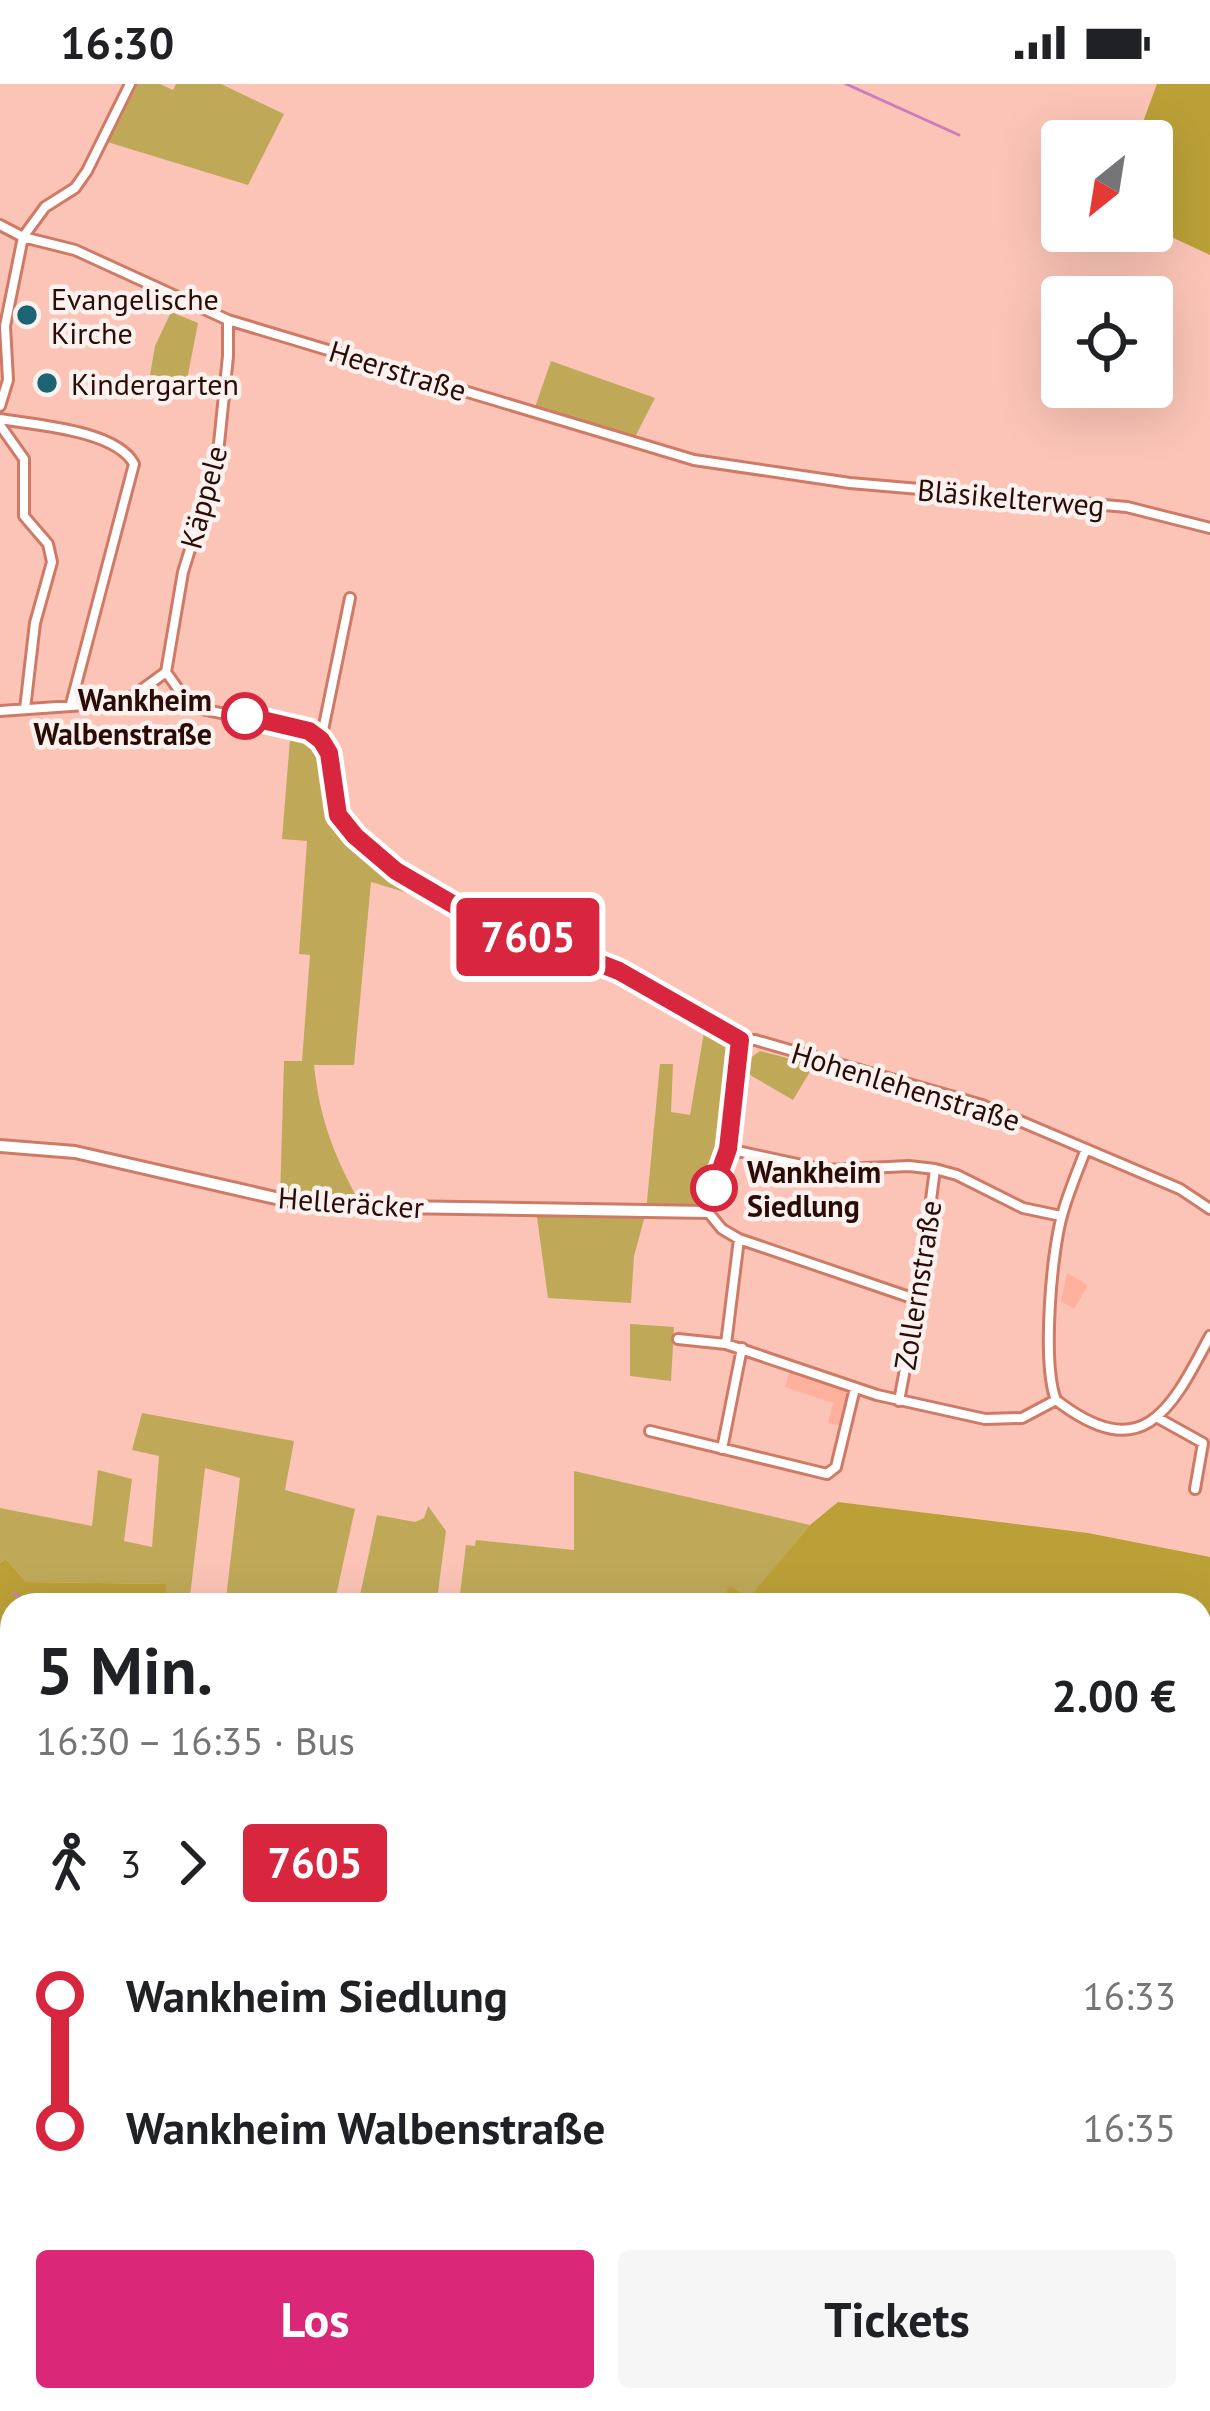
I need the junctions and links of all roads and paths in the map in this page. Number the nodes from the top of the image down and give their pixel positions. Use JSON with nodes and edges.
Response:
{"nodes":[{"id":1,"x":130,"y":84,"type":"edge"},
{"id":2,"x":0,"y":225,"type":"edge"},
{"id":3,"x":22,"y":237,"type":"junction"},
{"id":4,"x":228,"y":320,"type":"junction"},
{"id":5,"x":3,"y":336,"type":"edge"},
{"id":6,"x":0,"y":406,"type":"edge"},
{"id":7,"x":0,"y":422,"type":"edge"},
{"id":8,"x":809,"y":478,"type":"joint"},
{"id":9,"x":1210,"y":528,"type":"edge"},
{"id":10,"x":350,"y":598,"type":"dead end"},
{"id":11,"x":166,"y":672,"type":"junction"},
{"id":12,"x":124,"y":703,"type":"junction"},
{"id":13,"x":70,"y":704,"type":"junction"},
{"id":14,"x":191,"y":707,"type":"junction"},
{"id":15,"x":25,"y":709,"type":"junction"},
{"id":16,"x":0,"y":710,"type":"edge"},
{"id":17,"x":321,"y":740,"type":"junction"},
{"id":18,"x":740,"y":1040,"type":"junction"},
{"id":19,"x":0,"y":1146,"type":"edge"},
{"id":20,"x":728,"y":1149,"type":"junction"},
{"id":21,"x":1086,"y":1149,"type":"junction"},
{"id":22,"x":935,"y":1169,"type":"junction"},
{"id":23,"x":1210,"y":1208,"type":"edge"},
{"id":24,"x":708,"y":1212,"type":"junction"},
{"id":25,"x":1061,"y":1216,"type":"junction"},
{"id":26,"x":739,"y":1239,"type":"junction"},
{"id":27,"x":918,"y":1300,"type":"junction"},
{"id":28,"x":1210,"y":1336,"type":"edge"},
{"id":29,"x":678,"y":1340,"type":"dead end"},
{"id":30,"x":726,"y":1344,"type":"junction"},
{"id":31,"x":742,"y":1348,"type":"junction"},
{"id":32,"x":856,"y":1388,"type":"junction"},
{"id":33,"x":1056,"y":1400,"type":"junction"},
{"id":34,"x":899,"y":1401,"type":"junction"},
{"id":35,"x":1158,"y":1418,"type":"junction"},
{"id":36,"x":650,"y":1431,"type":"dead end"},
{"id":37,"x":722,"y":1448,"type":"junction"},
{"id":38,"x":1195,"y":1489,"type":"dead end"}],
"edges":[{"from":1,"to":3,"type":"street"},
{"from":2,"to":3,"type":"street","name":"Heerstraße"},
{"from":3,"to":4,"type":"street","name":"Heerstraße"},
{"from":3,"to":5,"type":"street"},
{"from":4,"to":8,"type":"street","name":"Heerstraße"},
{"from":4,"to":11,"type":"street","name":"Käppele"},
{"from":5,"to":6,"type":"street"},
{"from":7,"to":13,"type":"street"},
{"from":7,"to":15,"type":"street"},
{"from":8,"to":9,"type":"street","name":"Bläsikelterweg"},
{"from":10,"to":17,"type":"street"},
{"from":11,"to":12,"type":"street"},
{"from":11,"to":14,"type":"street"},
{"from":12,"to":13,"type":"street"},
{"from":12,"to":14,"type":"street"},
{"from":13,"to":15,"type":"street"},
{"from":14,"to":17,"type":"street"},
{"from":15,"to":16,"type":"street"},
{"from":17,"to":18,"type":"street","name":"Hohenlehenstraße"},
{"from":18,"to":20,"type":"street"},
{"from":18,"to":21,"type":"street","name":"Hohenlehenstraße"},
{"from":19,"to":24,"type":"street","name":"Helleräcker"},
{"from":20,"to":22,"type":"street"},
{"from":20,"to":24,"type":"street"},
{"from":21,"to":23,"type":"street","name":"Hohenlehenstraße"},
{"from":21,"to":25,"type":"street"},
{"from":22,"to":25,"type":"street"},
{"from":22,"to":27,"type":"street","name":"Zollernstraße"},
{"from":24,"to":26,"type":"street"},
{"from":25,"to":33,"type":"street"},
{"from":26,"to":27,"type":"street"},
{"from":26,"to":30,"type":"street"},
{"from":27,"to":34,"type":"street","name":"Zollernstraße"},
{"from":28,"to":35,"type":"street"},
{"from":29,"to":30,"type":"street"},
{"from":30,"to":31,"type":"street"},
{"from":31,"to":32,"type":"street"},
{"from":31,"to":37,"type":"street"},
{"from":32,"to":34,"type":"street"},
{"from":32,"to":37,"type":"street"},
{"from":33,"to":34,"type":"street"},
{"from":33,"to":35,"type":"street"},
{"from":35,"to":38,"type":"street"},
{"from":36,"to":37,"type":"street"}]}
